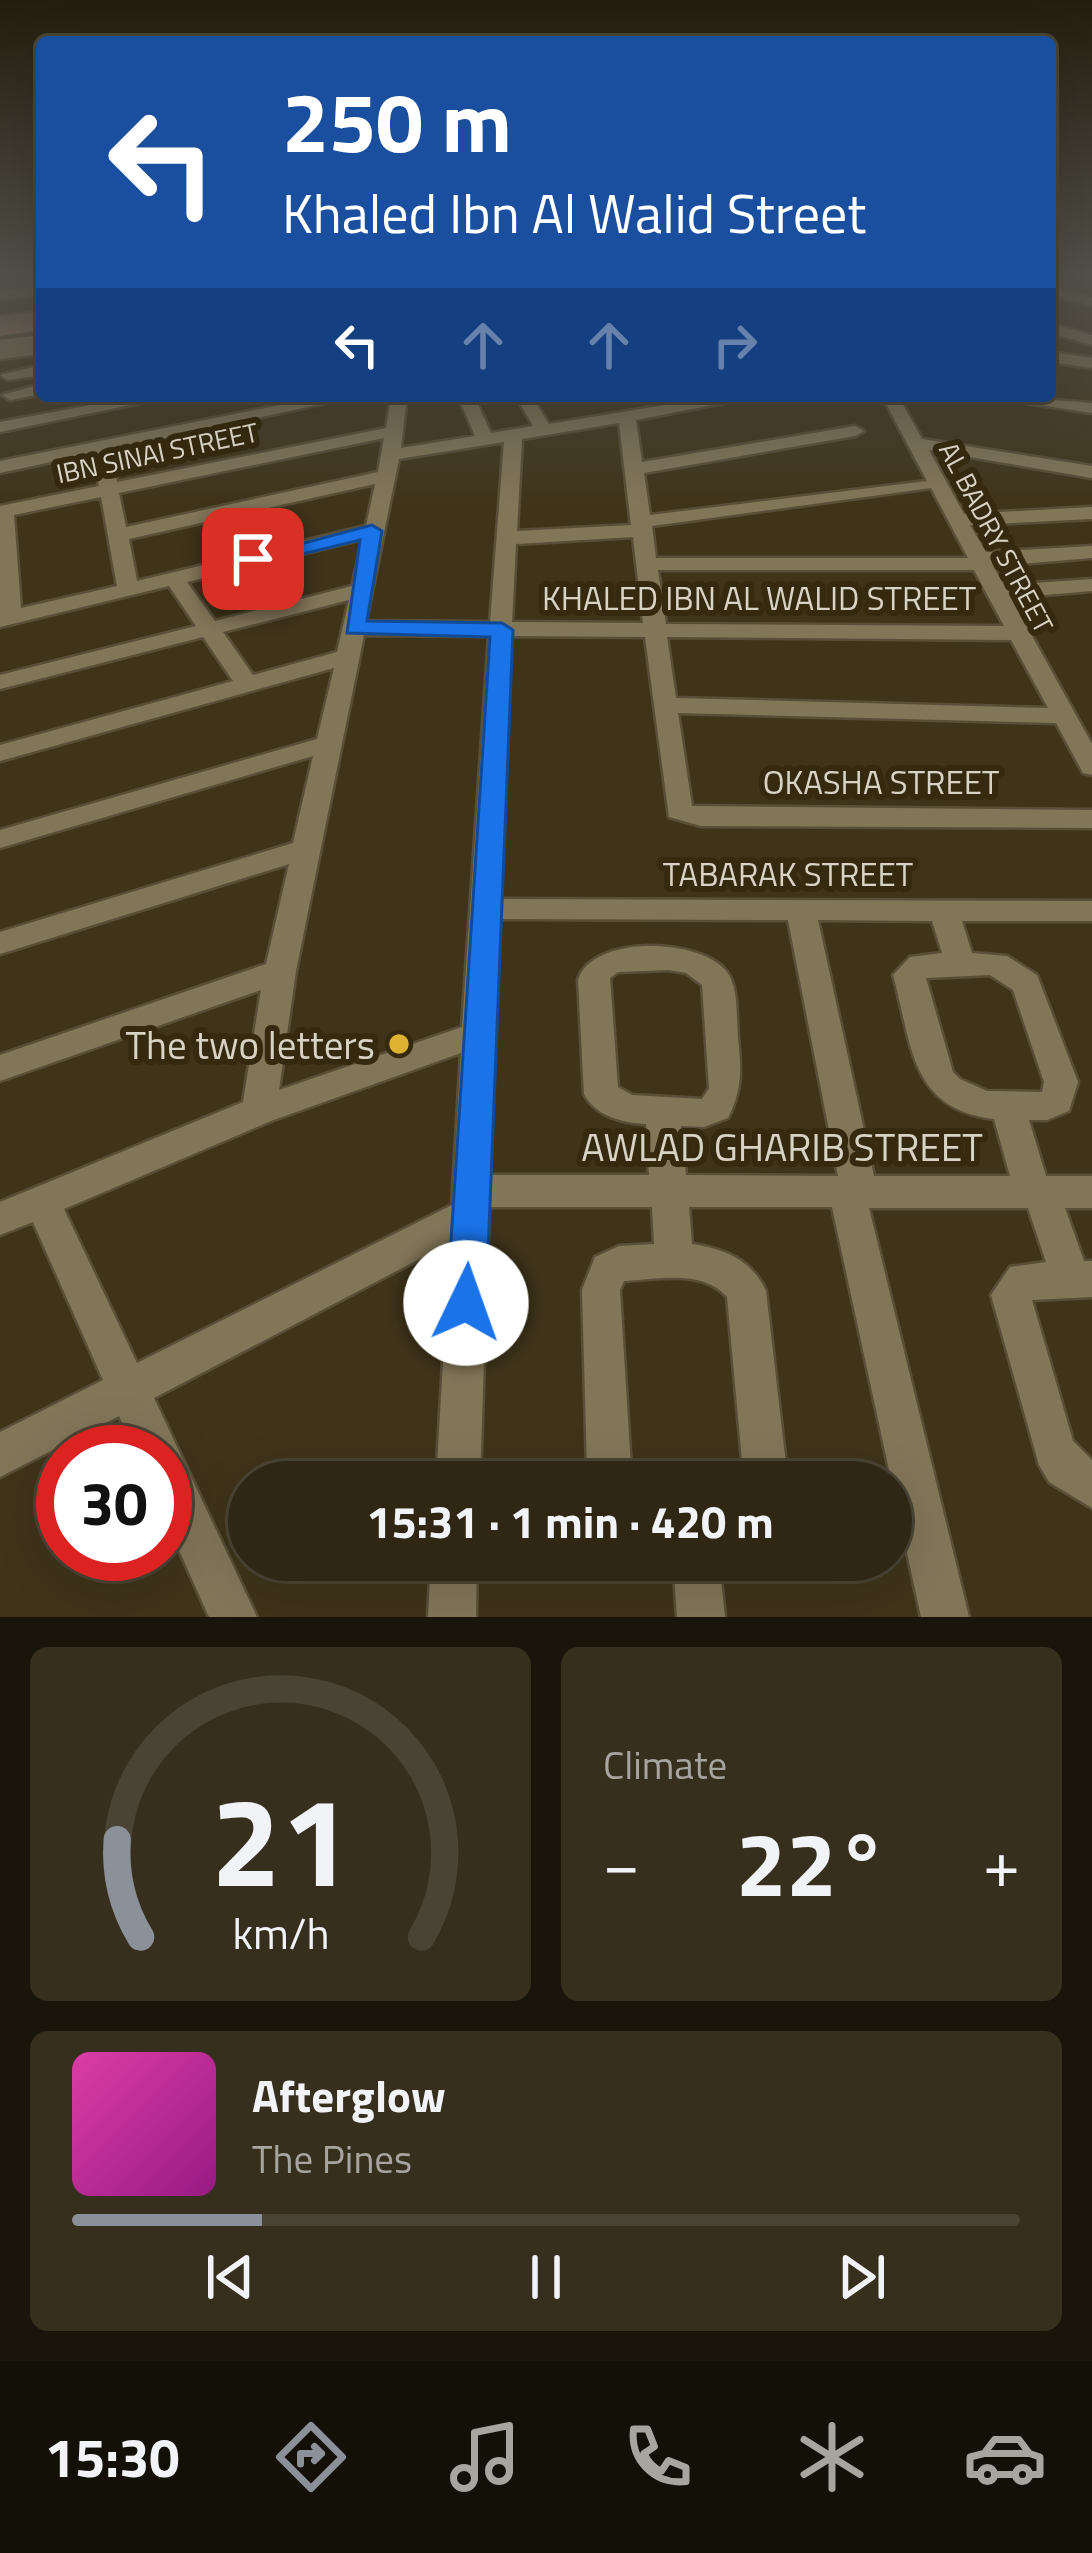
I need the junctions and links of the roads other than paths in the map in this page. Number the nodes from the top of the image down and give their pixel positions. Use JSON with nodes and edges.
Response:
{"nodes":[{"id":1,"x":1056,"y":358,"type":"edge"},
{"id":2,"x":1092,"y":363,"type":"edge"},
{"id":3,"x":36,"y":370,"type":"edge"},
{"id":4,"x":8,"y":375,"type":"dead end"},
{"id":5,"x":36,"y":389,"type":"edge"},
{"id":6,"x":1056,"y":391,"type":"edge"},
{"id":7,"x":10,"y":395,"type":"dead end"},
{"id":8,"x":1092,"y":396,"type":"edge"},
{"id":9,"x":65,"y":402,"type":"edge"},
{"id":10,"x":115,"y":402,"type":"edge"},
{"id":11,"x":320,"y":402,"type":"edge"},
{"id":12,"x":398,"y":402,"type":"edge"},
{"id":13,"x":469,"y":402,"type":"edge"},
{"id":14,"x":527,"y":402,"type":"edge"},
{"id":15,"x":585,"y":402,"type":"edge"},
{"id":16,"x":693,"y":402,"type":"edge"},
{"id":17,"x":893,"y":402,"type":"edge"},
{"id":18,"x":1052,"y":402,"type":"edge"},
{"id":19,"x":632,"y":406,"type":"edge"},
{"id":20,"x":1092,"y":408,"type":"edge"},
{"id":21,"x":73,"y":413,"type":"junction"},
{"id":22,"x":600,"y":422,"type":"junction"},
{"id":23,"x":0,"y":427,"type":"edge"},
{"id":24,"x":544,"y":431,"type":"junction"},
{"id":25,"x":855,"y":431,"type":"dead end"},
{"id":26,"x":513,"y":436,"type":"junction"},
{"id":27,"x":486,"y":441,"type":"junction"},
{"id":28,"x":916,"y":443,"type":"junction"},
{"id":29,"x":101,"y":446,"type":"junction"},
{"id":30,"x":390,"y":454,"type":"junction"},
{"id":31,"x":0,"y":466,"type":"edge"},
{"id":32,"x":634,"y":469,"type":"junction"},
{"id":33,"x":1092,"y":472,"type":"edge"},
{"id":34,"x":923,"y":486,"type":"dead end"},
{"id":35,"x":109,"y":489,"type":"junction"},
{"id":36,"x":2,"y":512,"type":"edge"},
{"id":37,"x":1092,"y":513,"type":"edge"},
{"id":38,"x":959,"y":520,"type":"junction"},
{"id":39,"x":640,"y":526,"type":"junction"},
{"id":40,"x":372,"y":531,"type":"junction"},
{"id":41,"x":118,"y":535,"type":"junction"},
{"id":42,"x":507,"y":538,"type":"junction"},
{"id":43,"x":1092,"y":552,"type":"edge"},
{"id":44,"x":3,"y":561,"type":"edge"},
{"id":45,"x":983,"y":561,"type":"junction"},
{"id":46,"x":646,"y":564,"type":"junction"},
{"id":47,"x":174,"y":578,"type":"junction"},
{"id":48,"x":1092,"y":585,"type":"edge"},
{"id":49,"x":128,"y":589,"type":"junction"},
{"id":50,"x":363,"y":590,"type":"junction"},
{"id":51,"x":998,"y":592,"type":"junction"},
{"id":52,"x":5,"y":619,"type":"edge"},
{"id":53,"x":208,"y":628,"type":"junction"},
{"id":54,"x":355,"y":628,"type":"junction"},
{"id":55,"x":654,"y":629,"type":"junction"},
{"id":56,"x":502,"y":630,"type":"junction"},
{"id":57,"x":1018,"y":633,"type":"junction"},
{"id":58,"x":349,"y":656,"type":"junction"},
{"id":59,"x":0,"y":682,"type":"edge"},
{"id":60,"x":247,"y":684,"type":"junction"},
{"id":61,"x":664,"y":705,"type":"junction"},
{"id":62,"x":1064,"y":716,"type":"junction"},
{"id":63,"x":331,"y":743,"type":"junction"},
{"id":64,"x":0,"y":753,"type":"edge"},
{"id":65,"x":1092,"y":766,"type":"edge"},
{"id":66,"x":1092,"y":819,"type":"edge"},
{"id":67,"x":0,"y":838,"type":"edge"},
{"id":68,"x":307,"y":848,"type":"junction"},
{"id":69,"x":484,"y":909,"type":"junction"},
{"id":70,"x":644,"y":909,"type":"junction"},
{"id":71,"x":801,"y":910,"type":"junction"},
{"id":72,"x":944,"y":910,"type":"junction"},
{"id":73,"x":1092,"y":911,"type":"edge"},
{"id":74,"x":0,"y":944,"type":"edge"},
{"id":75,"x":649,"y":961,"type":"junction"},
{"id":76,"x":960,"y":964,"type":"junction"},
{"id":77,"x":280,"y":970,"type":"junction"},
{"id":78,"x":479,"y":1034,"type":"junction"},
{"id":79,"x":0,"y":1068,"type":"edge"},
{"id":80,"x":1007,"y":1105,"type":"junction"},
{"id":81,"x":259,"y":1111,"type":"junction"},
{"id":82,"x":662,"y":1112,"type":"junction"},
{"id":83,"x":669,"y":1191,"type":"junction"},
{"id":84,"x":853,"y":1191,"type":"junction"},
{"id":85,"x":1037,"y":1192,"type":"junction"},
{"id":86,"x":1092,"y":1192,"type":"edge"},
{"id":87,"x":42,"y":1202,"type":"junction"},
{"id":88,"x":471,"y":1202,"type":"junction"},
{"id":89,"x":0,"y":1219,"type":"edge"},
{"id":90,"x":675,"y":1263,"type":"junction"},
{"id":91,"x":1081,"y":1279,"type":"edge"},
{"id":92,"x":130,"y":1393,"type":"junction"},
{"id":93,"x":145,"y":1425,"type":"edge"},
{"id":94,"x":0,"y":1455,"type":"edge"},
{"id":95,"x":459,"y":1461,"type":"edge"},
{"id":96,"x":608,"y":1461,"type":"edge"},
{"id":97,"x":764,"y":1461,"type":"edge"},
{"id":98,"x":1092,"y":1486,"type":"edge"},
{"id":99,"x":192,"y":1528,"type":"edge"},
{"id":100,"x":453,"y":1581,"type":"edge"},
{"id":101,"x":698,"y":1581,"type":"edge"},
{"id":102,"x":233,"y":1617,"type":"edge"},
{"id":103,"x":452,"y":1617,"type":"edge"},
{"id":104,"x":701,"y":1617,"type":"edge"},
{"id":105,"x":945,"y":1617,"type":"edge"}],
"edges":[{"from":1,"to":2,"type":"street"},
{"from":3,"to":4,"type":"street"},
{"from":5,"to":7,"type":"street"},
{"from":6,"to":8,"type":"street"},
{"from":9,"to":21,"type":"street"},
{"from":10,"to":21,"type":"street"},
{"from":11,"to":29,"type":"street"},
{"from":12,"to":30,"type":"street"},
{"from":13,"to":27,"type":"street"},
{"from":14,"to":24,"type":"street"},
{"from":15,"to":22,"type":"street"},
{"from":16,"to":19,"type":"street"},
{"from":17,"to":28,"type":"street","name":"AL BADRY STREET"},
{"from":18,"to":20,"type":"street"},
{"from":19,"to":22,"type":"street"},
{"from":19,"to":32,"type":"street"},
{"from":21,"to":23,"type":"street"},
{"from":22,"to":24,"type":"street"},
{"from":24,"to":26,"type":"street"},
{"from":25,"to":32,"type":"street"},
{"from":26,"to":27,"type":"street"},
{"from":26,"to":42,"type":"street"},
{"from":27,"to":30,"type":"street"},
{"from":28,"to":33,"type":"street"},
{"from":28,"to":38,"type":"street","name":"AL BADRY STREET"},
{"from":29,"to":31,"type":"street"},
{"from":29,"to":35,"type":"street"},
{"from":30,"to":35,"type":"street","name":"IBN SINAI STREET"},
{"from":30,"to":40,"type":"street"},
{"from":30,"to":41,"type":"street"},
{"from":32,"to":39,"type":"street"},
{"from":34,"to":39,"type":"street"},
{"from":35,"to":36,"type":"street","name":"IBN SINAI STREET"},
{"from":35,"to":41,"type":"street"},
{"from":36,"to":44,"type":"street"},
{"from":37,"to":38,"type":"street"},
{"from":38,"to":45,"type":"street","name":"AL BADRY STREET"},
{"from":39,"to":42,"type":"street"},
{"from":39,"to":46,"type":"street"},
{"from":40,"to":47,"type":"street"},
{"from":40,"to":50,"type":"street"},
{"from":41,"to":49,"type":"street"},
{"from":42,"to":56,"type":"street"},
{"from":43,"to":45,"type":"street"},
{"from":44,"to":52,"type":"street"},
{"from":45,"to":46,"type":"street"},
{"from":45,"to":51,"type":"street","name":"AL BADRY STREET"},
{"from":46,"to":55,"type":"street"},
{"from":47,"to":49,"type":"street"},
{"from":47,"to":53,"type":"street"},
{"from":48,"to":51,"type":"street"},
{"from":49,"to":52,"type":"street"},
{"from":50,"to":53,"type":"street"},
{"from":50,"to":54,"type":"street"},
{"from":51,"to":57,"type":"street","name":"AL BADRY STREET"},
{"from":53,"to":59,"type":"street"},
{"from":53,"to":60,"type":"street"},
{"from":54,"to":56,"type":"street","name":"KHALED IBN AL WALID STREET"},
{"from":54,"to":58,"type":"street"},
{"from":55,"to":56,"type":"street","name":"KHALED IBN AL WALID STREET"},
{"from":55,"to":57,"type":"street","name":"KHALED IBN AL WALID STREET"},
{"from":55,"to":61,"type":"street"},
{"from":56,"to":69,"type":"street"},
{"from":57,"to":62,"type":"street","name":"AL BADRY STREET"},
{"from":58,"to":60,"type":"street"},
{"from":58,"to":63,"type":"street"},
{"from":60,"to":64,"type":"street"},
{"from":61,"to":62,"type":"street"},
{"from":61,"to":66,"type":"street","name":"OKASHA STREET"},
{"from":62,"to":65,"type":"street","name":"AL BADRY STREET"},
{"from":63,"to":67,"type":"street"},
{"from":63,"to":68,"type":"street"},
{"from":68,"to":74,"type":"street"},
{"from":68,"to":77,"type":"street"},
{"from":69,"to":70,"type":"street","name":"TABARAK STREET"},
{"from":69,"to":78,"type":"street"},
{"from":70,"to":71,"type":"street","name":"TABARAK STREET"},
{"from":70,"to":75,"type":"street"},
{"from":71,"to":72,"type":"street","name":"TABARAK STREET"},
{"from":71,"to":84,"type":"street"},
{"from":72,"to":73,"type":"street","name":"TABARAK STREET"},
{"from":72,"to":76,"type":"street"},
{"from":75,"to":82,"type":"street"},
{"from":75,"to":82,"type":"street"},
{"from":76,"to":80,"type":"street"},
{"from":76,"to":80,"type":"street"},
{"from":77,"to":79,"type":"street"},
{"from":77,"to":81,"type":"street"},
{"from":78,"to":81,"type":"street"},
{"from":78,"to":88,"type":"street"},
{"from":80,"to":85,"type":"street"},
{"from":81,"to":87,"type":"street"},
{"from":82,"to":83,"type":"street"},
{"from":83,"to":84,"type":"street","name":"AWLAD GHARIB STREET"},
{"from":83,"to":88,"type":"street","name":"AWLAD GHARIB STREET"},
{"from":83,"to":90,"type":"street"},
{"from":84,"to":85,"type":"street","name":"AWLAD GHARIB STREET"},
{"from":84,"to":105,"type":"street"},
{"from":85,"to":86,"type":"street","name":"AWLAD GHARIB STREET"},
{"from":85,"to":91,"type":"street"},
{"from":87,"to":89,"type":"street"},
{"from":87,"to":92,"type":"street"},
{"from":88,"to":92,"type":"street"},
{"from":88,"to":95,"type":"street"},
{"from":90,"to":96,"type":"street"},
{"from":90,"to":97,"type":"street"},
{"from":91,"to":98,"type":"street"},
{"from":92,"to":93,"type":"street"},
{"from":92,"to":94,"type":"street"},
{"from":99,"to":102,"type":"street"},
{"from":100,"to":103,"type":"street"},
{"from":101,"to":104,"type":"street"}]}
